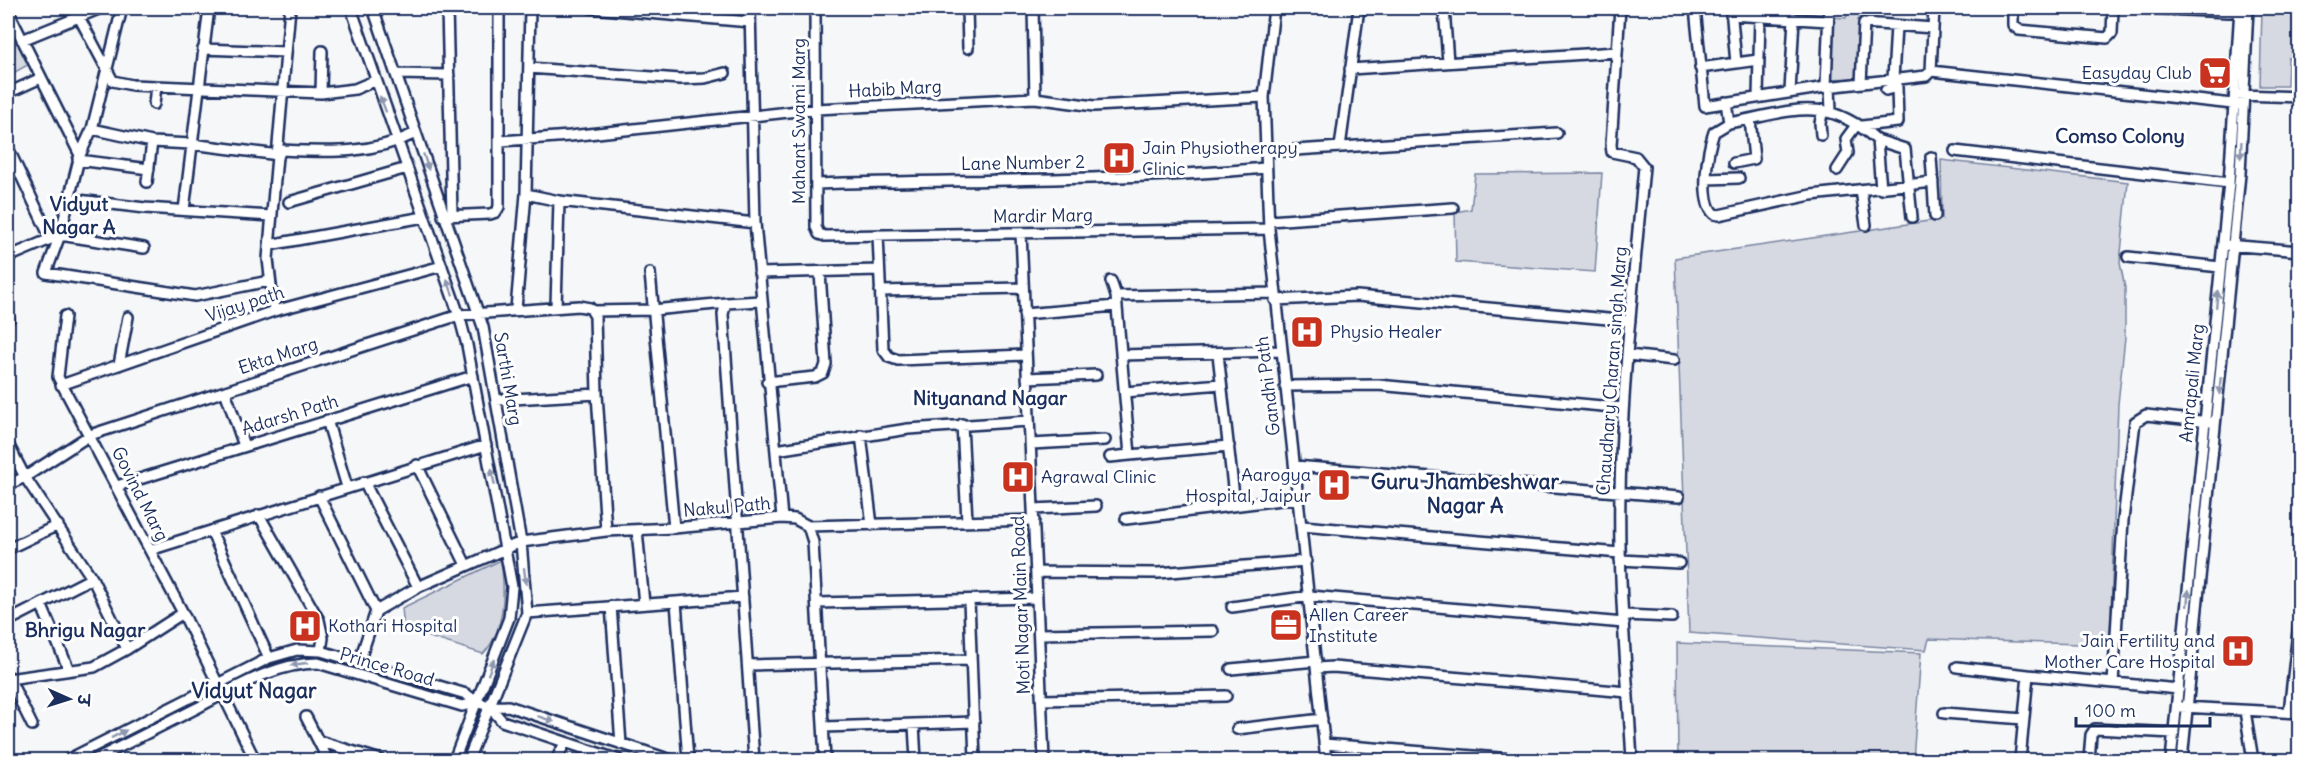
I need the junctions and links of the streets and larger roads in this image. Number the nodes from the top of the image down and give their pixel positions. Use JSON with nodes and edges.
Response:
{"nodes":[{"id":1,"x":101,"y":8,"type":"edge"},
{"id":2,"x":122,"y":8,"type":"edge"},
{"id":3,"x":208,"y":8,"type":"edge"},
{"id":4,"x":290,"y":8,"type":"edge"},
{"id":5,"x":351,"y":8,"type":"edge"},
{"id":6,"x":373,"y":8,"type":"edge"},
{"id":7,"x":447,"y":8,"type":"edge"},
{"id":8,"x":499,"y":8,"type":"edge"},
{"id":9,"x":530,"y":8,"type":"edge"},
{"id":10,"x":591,"y":8,"type":"edge"},
{"id":11,"x":750,"y":8,"type":"edge"},
{"id":12,"x":814,"y":8,"type":"edge"},
{"id":13,"x":967,"y":8,"type":"edge"},
{"id":14,"x":1033,"y":8,"type":"edge"},
{"id":15,"x":1274,"y":8,"type":"edge"},
{"id":16,"x":1359,"y":8,"type":"edge"},
{"id":17,"x":1444,"y":8,"type":"edge"},
{"id":18,"x":1620,"y":8,"type":"edge"},
{"id":19,"x":1695,"y":8,"type":"edge"},
{"id":20,"x":1829,"y":8,"type":"edge"},
{"id":21,"x":1934,"y":8,"type":"edge"},
{"id":22,"x":2013,"y":8,"type":"edge"},
{"id":23,"x":2113,"y":8,"type":"edge"},
{"id":24,"x":2141,"y":8,"type":"edge"},
{"id":25,"x":2155,"y":8,"type":"edge"},
{"id":26,"x":2244,"y":8,"type":"edge"},
{"id":27,"x":8,"y":11,"type":"edge"},
{"id":28,"x":1731,"y":11,"type":"edge"},
{"id":29,"x":79,"y":17,"type":"junction"},
{"id":30,"x":1760,"y":17,"type":"junction"},
{"id":31,"x":1794,"y":18,"type":"junction"},
{"id":32,"x":1828,"y":21,"type":"junction"},
{"id":33,"x":750,"y":22,"type":"junction"},
{"id":34,"x":1896,"y":26,"type":"junction"},
{"id":35,"x":1933,"y":28,"type":"junction"},
{"id":36,"x":22,"y":40,"type":"junction"},
{"id":37,"x":968,"y":48,"type":"dead end"},
{"id":38,"x":203,"y":49,"type":"junction"},
{"id":39,"x":322,"y":51,"type":"dead end"},
{"id":40,"x":285,"y":52,"type":"junction"},
{"id":41,"x":1617,"y":52,"type":"junction"},
{"id":42,"x":1758,"y":60,"type":"junction"},
{"id":43,"x":1448,"y":62,"type":"junction"},
{"id":44,"x":1736,"y":63,"type":"junction"},
{"id":45,"x":529,"y":68,"type":"junction"},
{"id":46,"x":1700,"y":68,"type":"junction"},
{"id":47,"x":1350,"y":69,"type":"junction"},
{"id":48,"x":107,"y":71,"type":"junction"},
{"id":49,"x":1931,"y":71,"type":"junction"},
{"id":50,"x":725,"y":73,"type":"dead end"},
{"id":51,"x":397,"y":74,"type":"junction"},
{"id":52,"x":449,"y":75,"type":"junction"},
{"id":53,"x":41,"y":78,"type":"junction"},
{"id":54,"x":1893,"y":79,"type":"junction"},
{"id":55,"x":375,"y":81,"type":"junction"},
{"id":56,"x":1861,"y":83,"type":"junction"},
{"id":57,"x":156,"y":86,"type":"junction"},
{"id":58,"x":1828,"y":87,"type":"junction"},
{"id":59,"x":198,"y":88,"type":"junction"},
{"id":60,"x":282,"y":90,"type":"junction"},
{"id":61,"x":1886,"y":90,"type":"dead end"},
{"id":62,"x":1790,"y":92,"type":"junction"},
{"id":63,"x":8,"y":93,"type":"edge"},
{"id":64,"x":321,"y":93,"type":"junction"},
{"id":65,"x":1264,"y":97,"type":"junction"},
{"id":66,"x":1758,"y":97,"type":"junction"},
{"id":67,"x":2300,"y":97,"type":"edge"},
{"id":68,"x":1035,"y":98,"type":"junction"},
{"id":69,"x":2240,"y":100,"type":"junction"},
{"id":70,"x":1726,"y":102,"type":"junction"},
{"id":71,"x":154,"y":104,"type":"dead end"},
{"id":72,"x":816,"y":109,"type":"junction"},
{"id":73,"x":1827,"y":111,"type":"junction"},
{"id":74,"x":752,"y":117,"type":"junction"},
{"id":75,"x":1750,"y":119,"type":"junction"},
{"id":76,"x":1729,"y":123,"type":"junction"},
{"id":77,"x":1859,"y":125,"type":"junction"},
{"id":78,"x":92,"y":129,"type":"junction"},
{"id":79,"x":416,"y":133,"type":"junction"},
{"id":80,"x":1557,"y":133,"type":"dead end"},
{"id":81,"x":1821,"y":135,"type":"dead end"},
{"id":82,"x":528,"y":140,"type":"junction"},
{"id":83,"x":1877,"y":140,"type":"junction"},
{"id":84,"x":501,"y":141,"type":"junction"},
{"id":85,"x":152,"y":142,"type":"junction"},
{"id":86,"x":398,"y":142,"type":"junction"},
{"id":87,"x":191,"y":144,"type":"junction"},
{"id":88,"x":1340,"y":147,"type":"junction"},
{"id":89,"x":8,"y":148,"type":"edge"},
{"id":90,"x":1955,"y":151,"type":"dead end"},
{"id":91,"x":1265,"y":152,"type":"junction"},
{"id":92,"x":279,"y":153,"type":"junction"},
{"id":93,"x":1931,"y":157,"type":"dead end"},
{"id":94,"x":79,"y":158,"type":"junction"},
{"id":95,"x":1734,"y":163,"type":"dead end"},
{"id":96,"x":407,"y":168,"type":"junction"},
{"id":97,"x":1265,"y":168,"type":"junction"},
{"id":98,"x":149,"y":169,"type":"junction"},
{"id":99,"x":1837,"y":170,"type":"dead end"},
{"id":100,"x":1739,"y":178,"type":"dead end"},
{"id":101,"x":1706,"y":179,"type":"junction"},
{"id":102,"x":147,"y":182,"type":"dead end"},
{"id":103,"x":1933,"y":182,"type":"junction"},
{"id":104,"x":2229,"y":183,"type":"junction"},
{"id":105,"x":817,"y":184,"type":"junction"},
{"id":106,"x":1908,"y":185,"type":"junction"},
{"id":107,"x":1881,"y":189,"type":"junction"},
{"id":108,"x":1861,"y":190,"type":"junction"},
{"id":109,"x":526,"y":194,"type":"junction"},
{"id":110,"x":70,"y":198,"type":"junction"},
{"id":111,"x":560,"y":201,"type":"junction"},
{"id":112,"x":288,"y":202,"type":"dead end"},
{"id":113,"x":1453,"y":208,"type":"dead end"},
{"id":114,"x":184,"y":210,"type":"junction"},
{"id":115,"x":448,"y":215,"type":"junction"},
{"id":116,"x":272,"y":216,"type":"junction"},
{"id":117,"x":1935,"y":216,"type":"dead end"},
{"id":118,"x":424,"y":217,"type":"junction"},
{"id":119,"x":1912,"y":217,"type":"dead end"},
{"id":120,"x":754,"y":223,"type":"junction"},
{"id":121,"x":1269,"y":225,"type":"junction"},
{"id":122,"x":1866,"y":225,"type":"dead end"},
{"id":123,"x":1021,"y":233,"type":"junction"},
{"id":124,"x":819,"y":234,"type":"joint"},
{"id":125,"x":878,"y":235,"type":"junction"},
{"id":126,"x":55,"y":237,"type":"junction"},
{"id":127,"x":269,"y":245,"type":"junction"},
{"id":128,"x":2223,"y":245,"type":"junction"},
{"id":129,"x":2233,"y":246,"type":"junction"},
{"id":130,"x":144,"y":248,"type":"dead end"},
{"id":131,"x":2300,"y":251,"type":"edge"},
{"id":132,"x":8,"y":257,"type":"edge"},
{"id":133,"x":2128,"y":257,"type":"dead end"},
{"id":134,"x":442,"y":266,"type":"junction"},
{"id":135,"x":2220,"y":267,"type":"junction"},
{"id":136,"x":879,"y":270,"type":"junction"},
{"id":137,"x":820,"y":272,"type":"junction"},
{"id":138,"x":650,"y":273,"type":"dead end"},
{"id":139,"x":759,"y":273,"type":"junction"},
{"id":140,"x":269,"y":281,"type":"junction"},
{"id":141,"x":1112,"y":281,"type":"dead end"},
{"id":142,"x":1022,"y":288,"type":"junction"},
{"id":143,"x":880,"y":291,"type":"junction"},
{"id":144,"x":1116,"y":296,"type":"junction"},
{"id":145,"x":1275,"y":296,"type":"junction"},
{"id":146,"x":761,"y":301,"type":"junction"},
{"id":147,"x":726,"y":303,"type":"junction"},
{"id":148,"x":1116,"y":306,"type":"junction"},
{"id":149,"x":556,"y":307,"type":"junction"},
{"id":150,"x":516,"y":309,"type":"junction"},
{"id":151,"x":591,"y":309,"type":"junction"},
{"id":152,"x":653,"y":310,"type":"junction"},
{"id":153,"x":274,"y":311,"type":"junction"},
{"id":154,"x":477,"y":312,"type":"junction"},
{"id":155,"x":1024,"y":314,"type":"junction"},
{"id":156,"x":459,"y":315,"type":"junction"},
{"id":157,"x":64,"y":316,"type":"dead end"},
{"id":158,"x":128,"y":317,"type":"dead end"},
{"id":159,"x":1630,"y":321,"type":"junction"},
{"id":160,"x":1280,"y":351,"type":"junction"},
{"id":161,"x":1218,"y":354,"type":"junction"},
{"id":162,"x":1025,"y":355,"type":"junction"},
{"id":163,"x":1121,"y":355,"type":"junction"},
{"id":164,"x":1628,"y":355,"type":"junction"},
{"id":165,"x":1674,"y":360,"type":"dead end"},
{"id":166,"x":119,"y":365,"type":"junction"},
{"id":167,"x":1096,"y":375,"type":"dead end"},
{"id":168,"x":473,"y":376,"type":"junction"},
{"id":169,"x":1027,"y":378,"type":"junction"},
{"id":170,"x":767,"y":382,"type":"junction"},
{"id":171,"x":1221,"y":384,"type":"junction"},
{"id":172,"x":61,"y":385,"type":"junction"},
{"id":173,"x":1285,"y":386,"type":"junction"},
{"id":174,"x":225,"y":391,"type":"junction"},
{"id":175,"x":1125,"y":392,"type":"junction"},
{"id":176,"x":597,"y":394,"type":"junction"},
{"id":177,"x":496,"y":400,"type":"junction"},
{"id":178,"x":1623,"y":408,"type":"junction"},
{"id":179,"x":327,"y":420,"type":"junction"},
{"id":180,"x":1029,"y":421,"type":"junction"},
{"id":181,"x":2205,"y":422,"type":"junction"},
{"id":182,"x":2216,"y":422,"type":"junction"},
{"id":183,"x":962,"y":424,"type":"junction"},
{"id":184,"x":90,"y":435,"type":"junction"},
{"id":185,"x":861,"y":435,"type":"junction"},
{"id":186,"x":1105,"y":440,"type":"dead end"},
{"id":187,"x":8,"y":444,"type":"edge"},
{"id":188,"x":1031,"y":444,"type":"junction"},
{"id":189,"x":486,"y":445,"type":"junction"},
{"id":190,"x":244,"y":446,"type":"junction"},
{"id":191,"x":1228,"y":446,"type":"junction"},
{"id":192,"x":776,"y":450,"type":"junction"},
{"id":193,"x":1130,"y":455,"type":"junction"},
{"id":194,"x":1110,"y":457,"type":"dead end"},
{"id":195,"x":417,"y":465,"type":"junction"},
{"id":196,"x":1295,"y":466,"type":"junction"},
{"id":197,"x":25,"y":477,"type":"junction"},
{"id":198,"x":364,"y":482,"type":"junction"},
{"id":199,"x":8,"y":485,"type":"edge"},
{"id":200,"x":117,"y":486,"type":"junction"},
{"id":201,"x":347,"y":487,"type":"junction"},
{"id":202,"x":1620,"y":493,"type":"junction"},
{"id":203,"x":319,"y":496,"type":"junction"},
{"id":204,"x":1679,"y":497,"type":"dead end"},
{"id":205,"x":1298,"y":498,"type":"junction"},
{"id":206,"x":1096,"y":506,"type":"dead end"},
{"id":207,"x":1235,"y":506,"type":"junction"},
{"id":208,"x":1034,"y":509,"type":"junction"},
{"id":209,"x":259,"y":515,"type":"junction"},
{"id":210,"x":782,"y":518,"type":"junction"},
{"id":211,"x":1126,"y":519,"type":"dead end"},
{"id":212,"x":1034,"y":520,"type":"junction"},
{"id":213,"x":967,"y":521,"type":"junction"},
{"id":214,"x":738,"y":523,"type":"junction"},
{"id":215,"x":58,"y":525,"type":"junction"},
{"id":216,"x":872,"y":525,"type":"junction"},
{"id":217,"x":808,"y":526,"type":"junction"},
{"id":218,"x":1302,"y":526,"type":"junction"},
{"id":219,"x":674,"y":528,"type":"junction"},
{"id":220,"x":637,"y":530,"type":"junction"},
{"id":221,"x":211,"y":531,"type":"junction"},
{"id":222,"x":606,"y":531,"type":"junction"},
{"id":223,"x":521,"y":542,"type":"junction"},
{"id":224,"x":505,"y":547,"type":"junction"},
{"id":225,"x":8,"y":549,"type":"edge"},
{"id":226,"x":150,"y":550,"type":"junction"},
{"id":227,"x":1620,"y":556,"type":"junction"},
{"id":228,"x":1306,"y":561,"type":"junction"},
{"id":229,"x":1679,"y":563,"type":"dead end"},
{"id":230,"x":466,"y":565,"type":"junction"},
{"id":231,"x":1036,"y":572,"type":"junction"},
{"id":232,"x":92,"y":579,"type":"junction"},
{"id":233,"x":418,"y":587,"type":"junction"},
{"id":234,"x":1310,"y":596,"type":"junction"},
{"id":235,"x":743,"y":597,"type":"junction"},
{"id":236,"x":1037,"y":598,"type":"junction"},
{"id":237,"x":969,"y":600,"type":"junction"},
{"id":238,"x":676,"y":602,"type":"junction"},
{"id":239,"x":817,"y":603,"type":"junction"},
{"id":240,"x":41,"y":604,"type":"junction"},
{"id":241,"x":644,"y":604,"type":"junction"},
{"id":242,"x":611,"y":606,"type":"junction"},
{"id":243,"x":1232,"y":607,"type":"dead end"},
{"id":244,"x":376,"y":611,"type":"junction"},
{"id":245,"x":183,"y":613,"type":"junction"},
{"id":246,"x":527,"y":613,"type":"junction"},
{"id":247,"x":2300,"y":614,"type":"edge"},
{"id":248,"x":1672,"y":617,"type":"dead end"},
{"id":249,"x":1623,"y":619,"type":"junction"},
{"id":250,"x":8,"y":621,"type":"edge"},
{"id":251,"x":1214,"y":631,"type":"dead end"},
{"id":252,"x":2299,"y":632,"type":"edge"},
{"id":253,"x":1039,"y":634,"type":"junction"},
{"id":254,"x":127,"y":649,"type":"junction"},
{"id":255,"x":321,"y":651,"type":"junction"},
{"id":256,"x":269,"y":658,"type":"junction"},
{"id":257,"x":971,"y":660,"type":"junction"},
{"id":258,"x":359,"y":662,"type":"junction"},
{"id":259,"x":820,"y":664,"type":"junction"},
{"id":260,"x":1317,"y":664,"type":"junction"},
{"id":261,"x":748,"y":665,"type":"junction"},
{"id":262,"x":1957,"y":666,"type":"dead end"},
{"id":263,"x":1231,"y":669,"type":"dead end"},
{"id":264,"x":69,"y":670,"type":"junction"},
{"id":265,"x":2028,"y":675,"type":"junction"},
{"id":266,"x":8,"y":678,"type":"edge"},
{"id":267,"x":218,"y":682,"type":"junction"},
{"id":268,"x":2113,"y":683,"type":"junction"},
{"id":269,"x":2179,"y":689,"type":"junction"},
{"id":270,"x":1628,"y":692,"type":"junction"},
{"id":271,"x":224,"y":694,"type":"junction"},
{"id":272,"x":1226,"y":696,"type":"dead end"},
{"id":273,"x":1042,"y":700,"type":"junction"},
{"id":274,"x":477,"y":703,"type":"junction"},
{"id":275,"x":2177,"y":706,"type":"junction"},
{"id":276,"x":490,"y":707,"type":"junction"},
{"id":277,"x":2187,"y":707,"type":"junction"},
{"id":278,"x":2245,"y":711,"type":"junction"},
{"id":279,"x":2289,"y":712,"type":"junction"},
{"id":280,"x":1944,"y":713,"type":"dead end"},
{"id":281,"x":2300,"y":713,"type":"edge"},
{"id":282,"x":306,"y":717,"type":"dead end"},
{"id":283,"x":1322,"y":719,"type":"junction"},
{"id":284,"x":2024,"y":719,"type":"junction"},
{"id":285,"x":974,"y":723,"type":"junction"},
{"id":286,"x":32,"y":725,"type":"dead end"},
{"id":287,"x":914,"y":725,"type":"junction"},
{"id":288,"x":824,"y":727,"type":"junction"},
{"id":289,"x":1237,"y":729,"type":"dead end"},
{"id":290,"x":2174,"y":733,"type":"junction"},
{"id":291,"x":319,"y":741,"type":"junction"},
{"id":292,"x":565,"y":743,"type":"junction"},
{"id":293,"x":621,"y":744,"type":"junction"},
{"id":294,"x":1324,"y":744,"type":"junction"},
{"id":295,"x":68,"y":760,"type":"edge"},
{"id":296,"x":94,"y":760,"type":"edge"},
{"id":297,"x":253,"y":760,"type":"edge"},
{"id":298,"x":328,"y":760,"type":"edge"},
{"id":299,"x":381,"y":760,"type":"edge"},
{"id":300,"x":454,"y":760,"type":"edge"},
{"id":301,"x":468,"y":760,"type":"edge"},
{"id":302,"x":556,"y":760,"type":"edge"},
{"id":303,"x":618,"y":760,"type":"edge"},
{"id":304,"x":671,"y":760,"type":"edge"},
{"id":305,"x":688,"y":760,"type":"edge"},
{"id":306,"x":754,"y":760,"type":"edge"},
{"id":307,"x":825,"y":760,"type":"edge"},
{"id":308,"x":916,"y":760,"type":"edge"},
{"id":309,"x":975,"y":760,"type":"edge"},
{"id":310,"x":1044,"y":760,"type":"edge"},
{"id":311,"x":1326,"y":760,"type":"edge"},
{"id":312,"x":1524,"y":760,"type":"edge"},
{"id":313,"x":1632,"y":760,"type":"edge"},
{"id":314,"x":2020,"y":760,"type":"edge"},
{"id":315,"x":2090,"y":760,"type":"edge"},
{"id":316,"x":2171,"y":760,"type":"edge"},
{"id":317,"x":2182,"y":760,"type":"edge"},
{"id":318,"x":2253,"y":760,"type":"edge"}],
"edges":[{"from":1,"to":29,"type":"street"},
{"from":2,"to":48,"type":"street"},
{"from":3,"to":38,"type":"street"},
{"from":4,"to":40,"type":"street"},
{"from":5,"to":55,"type":"street"},
{"from":6,"to":51,"type":"street","name":"Sarthi Marg"},
{"from":7,"to":52,"type":"street"},
{"from":8,"to":84,"type":"street"},
{"from":9,"to":45,"type":"street"},
{"from":10,"to":33,"type":"street"},
{"from":11,"to":33,"type":"street"},
{"from":12,"to":72,"type":"street","name":"Mahant Swami Marg"},
{"from":13,"to":37,"type":"street"},
{"from":14,"to":68,"type":"street"},
{"from":15,"to":65,"type":"street","name":"Gandhi Path"},
{"from":16,"to":47,"type":"street"},
{"from":17,"to":43,"type":"street"},
{"from":18,"to":41,"type":"street","name":"Chaudhary Charan singh Marg"},
{"from":19,"to":46,"type":"street"},
{"from":20,"to":32,"type":"street"},
{"from":21,"to":35,"type":"street"},
{"from":22,"to":23,"type":"street"},
{"from":24,"to":25,"type":"street"},
{"from":25,"to":26,"type":"street"},
{"from":26,"to":69,"type":"street","name":"Amrapali Marg"},
{"from":27,"to":36,"type":"street"},
{"from":28,"to":30,"type":"street"},
{"from":28,"to":44,"type":"street"},
{"from":29,"to":36,"type":"street"},
{"from":29,"to":48,"type":"street"},
{"from":30,"to":31,"type":"street"},
{"from":30,"to":42,"type":"street"},
{"from":31,"to":32,"type":"street"},
{"from":31,"to":62,"type":"street"},
{"from":32,"to":58,"type":"street"},
{"from":33,"to":74,"type":"street"},
{"from":34,"to":35,"type":"street"},
{"from":34,"to":54,"type":"street"},
{"from":34,"to":56,"type":"street"},
{"from":35,"to":49,"type":"street"},
{"from":36,"to":53,"type":"street"},
{"from":38,"to":40,"type":"street"},
{"from":38,"to":59,"type":"street"},
{"from":39,"to":64,"type":"street"},
{"from":40,"to":60,"type":"street"},
{"from":41,"to":43,"type":"street"},
{"from":41,"to":159,"type":"street","name":"Chaudhary Charan singh Marg"},
{"from":42,"to":44,"type":"street"},
{"from":42,"to":66,"type":"street"},
{"from":43,"to":47,"type":"street"},
{"from":44,"to":46,"type":"street"},
{"from":45,"to":50,"type":"street"},
{"from":45,"to":82,"type":"street"},
{"from":46,"to":70,"type":"street"},
{"from":47,"to":88,"type":"street"},
{"from":48,"to":57,"type":"street"},
{"from":48,"to":78,"type":"street"},
{"from":49,"to":54,"type":"street"},
{"from":49,"to":69,"type":"street"},
{"from":51,"to":52,"type":"street"},
{"from":51,"to":79,"type":"street","name":"Sarthi Marg"},
{"from":52,"to":115,"type":"street"},
{"from":53,"to":63,"type":"street"},
{"from":53,"to":94,"type":"street"},
{"from":54,"to":56,"type":"street"},
{"from":55,"to":64,"type":"street"},
{"from":86,"to":55,"type":"street","one_way":true},
{"from":56,"to":58,"type":"street"},
{"from":57,"to":59,"type":"street"},
{"from":57,"to":71,"type":"street"},
{"from":58,"to":62,"type":"street"},
{"from":58,"to":73,"type":"street"},
{"from":59,"to":60,"type":"street"},
{"from":59,"to":87,"type":"street"},
{"from":60,"to":64,"type":"street"},
{"from":60,"to":92,"type":"street"},
{"from":61,"to":77,"type":"street"},
{"from":62,"to":66,"type":"street"},
{"from":65,"to":68,"type":"street","name":"Habib Marg"},
{"from":65,"to":91,"type":"street","name":"Gandhi Path"},
{"from":66,"to":70,"type":"street"},
{"from":67,"to":69,"type":"street"},
{"from":68,"to":72,"type":"street","name":"Habib Marg"},
{"from":69,"to":104,"type":"street","name":"Amrapali Marg"},
{"from":69,"to":129,"type":"street","name":"Amrapali Marg","one_way":true},
{"from":70,"to":76,"type":"street"},
{"from":72,"to":74,"type":"street","name":"Habib Marg"},
{"from":72,"to":105,"type":"street","name":"Mahant Swami Marg"},
{"from":73,"to":75,"type":"street"},
{"from":73,"to":77,"type":"street"},
{"from":73,"to":81,"type":"street"},
{"from":74,"to":82,"type":"street","name":"Habib Marg"},
{"from":74,"to":120,"type":"street"},
{"from":75,"to":76,"type":"street"},
{"from":75,"to":95,"type":"street"},
{"from":76,"to":101,"type":"street"},
{"from":77,"to":83,"type":"street"},
{"from":77,"to":99,"type":"street"},
{"from":78,"to":85,"type":"street"},
{"from":78,"to":94,"type":"street"},
{"from":79,"to":86,"type":"street"},
{"from":79,"to":115,"type":"street","name":"Sarthi Marg","one_way":true},
{"from":80,"to":88,"type":"street"},
{"from":82,"to":84,"type":"street","name":"Habib Marg"},
{"from":82,"to":109,"type":"street"},
{"from":83,"to":106,"type":"street"},
{"from":83,"to":107,"type":"street"},
{"from":84,"to":115,"type":"street"},
{"from":85,"to":87,"type":"street"},
{"from":85,"to":98,"type":"street"},
{"from":86,"to":92,"type":"street"},
{"from":86,"to":96,"type":"street"},
{"from":87,"to":92,"type":"street"},
{"from":87,"to":114,"type":"street"},
{"from":88,"to":91,"type":"street"},
{"from":89,"to":126,"type":"street"},
{"from":90,"to":104,"type":"street"},
{"from":91,"to":97,"type":"street","name":"Gandhi Path"},
{"from":92,"to":116,"type":"street"},
{"from":93,"to":103,"type":"street"},
{"from":94,"to":98,"type":"street"},
{"from":94,"to":110,"type":"street"},
{"from":96,"to":112,"type":"street"},
{"from":96,"to":118,"type":"street"},
{"from":97,"to":105,"type":"street","name":"Lane Number 2"},
{"from":97,"to":121,"type":"street","name":"Gandhi Path"},
{"from":98,"to":102,"type":"street"},
{"from":100,"to":101,"type":"street"},
{"from":101,"to":108,"type":"street"},
{"from":103,"to":106,"type":"street"},
{"from":103,"to":117,"type":"street"},
{"from":104,"to":128,"type":"street","name":"Amrapali Marg"},
{"from":105,"to":124,"type":"street","name":"Mahant Swami Marg"},
{"from":106,"to":107,"type":"street"},
{"from":106,"to":119,"type":"street"},
{"from":107,"to":108,"type":"street"},
{"from":108,"to":122,"type":"street"},
{"from":109,"to":111,"type":"street"},
{"from":109,"to":150,"type":"street"},
{"from":110,"to":114,"type":"street"},
{"from":110,"to":126,"type":"street"},
{"from":111,"to":120,"type":"street"},
{"from":111,"to":149,"type":"street"},
{"from":113,"to":121,"type":"street","name":"Mardir Marg"},
{"from":114,"to":116,"type":"street"},
{"from":115,"to":154,"type":"street","name":"Sarthi Marg"},
{"from":116,"to":127,"type":"street"},
{"from":118,"to":127,"type":"street"},
{"from":118,"to":134,"type":"street"},
{"from":120,"to":139,"type":"street"},
{"from":121,"to":123,"type":"street","name":"Mardir Marg"},
{"from":121,"to":145,"type":"street","name":"Gandhi Path"},
{"from":123,"to":125,"type":"street","name":"Mardir Marg"},
{"from":123,"to":142,"type":"street","name":"Moti Nagar Main Road"},
{"from":124,"to":125,"type":"street","name":"Mardir Marg"},
{"from":125,"to":136,"type":"street"},
{"from":126,"to":130,"type":"street"},
{"from":126,"to":132,"type":"street"},
{"from":126,"to":140,"type":"street"},
{"from":127,"to":140,"type":"street"},
{"from":128,"to":129,"type":"street"},
{"from":128,"to":135,"type":"street","name":"Amrapali Marg"},
{"from":129,"to":131,"type":"street"},
{"from":129,"to":182,"type":"street","name":"Amrapali Marg","one_way":true},
{"from":133,"to":135,"type":"street"},
{"from":134,"to":153,"type":"street","name":"Vijay path"},
{"from":156,"to":134,"type":"street","one_way":true},
{"from":181,"to":135,"type":"street","name":"Amrapali Marg","one_way":true},
{"from":136,"to":137,"type":"street"},
{"from":136,"to":143,"type":"street"},
{"from":137,"to":139,"type":"street"},
{"from":137,"to":170,"type":"street"},
{"from":138,"to":152,"type":"street"},
{"from":139,"to":146,"type":"street"},
{"from":140,"to":153,"type":"street"},
{"from":141,"to":144,"type":"street"},
{"from":142,"to":143,"type":"street"},
{"from":142,"to":155,"type":"street","name":"Moti Nagar Main Road"},
{"from":143,"to":162,"type":"street"},
{"from":144,"to":145,"type":"street"},
{"from":144,"to":148,"type":"street"},
{"from":145,"to":159,"type":"street"},
{"from":145,"to":160,"type":"street","name":"Gandhi Path"},
{"from":146,"to":147,"type":"street","name":"Ekta Marg"},
{"from":146,"to":170,"type":"street"},
{"from":147,"to":152,"type":"street","name":"Ekta Marg"},
{"from":147,"to":214,"type":"street"},
{"from":148,"to":155,"type":"street"},
{"from":148,"to":163,"type":"street"},
{"from":149,"to":150,"type":"street","name":"Ekta Marg"},
{"from":149,"to":151,"type":"street","name":"Ekta Marg"},
{"from":150,"to":154,"type":"street","name":"Ekta Marg"},
{"from":151,"to":152,"type":"street","name":"Ekta Marg"},
{"from":151,"to":176,"type":"street"},
{"from":152,"to":219,"type":"street"},
{"from":153,"to":166,"type":"street","name":"Vijay path"},
{"from":154,"to":156,"type":"street","name":"Ekta Marg"},
{"from":154,"to":177,"type":"street","name":"Sarthi Marg"},
{"from":155,"to":162,"type":"street","name":"Moti Nagar Main Road"},
{"from":156,"to":168,"type":"street"},
{"from":156,"to":174,"type":"street","name":"Ekta Marg"},
{"from":157,"to":172,"type":"street","name":"Govind Marg"},
{"from":158,"to":166,"type":"street"},
{"from":159,"to":164,"type":"street","name":"Chaudhary Charan singh Marg"},
{"from":160,"to":161,"type":"street"},
{"from":160,"to":173,"type":"street","name":"Gandhi Path"},
{"from":161,"to":163,"type":"street"},
{"from":161,"to":171,"type":"street"},
{"from":162,"to":169,"type":"street","name":"Moti Nagar Main Road"},
{"from":163,"to":175,"type":"street"},
{"from":164,"to":165,"type":"street"},
{"from":164,"to":178,"type":"street","name":"Chaudhary Charan singh Marg"},
{"from":166,"to":172,"type":"street","name":"Vijay path"},
{"from":167,"to":169,"type":"street"},
{"from":168,"to":179,"type":"street","name":"Adarsh Path"},
{"from":168,"to":189,"type":"street"},
{"from":169,"to":180,"type":"street","name":"Moti Nagar Main Road"},
{"from":170,"to":192,"type":"street"},
{"from":171,"to":175,"type":"street"},
{"from":171,"to":191,"type":"street"},
{"from":172,"to":184,"type":"street","name":"Govind Marg"},
{"from":173,"to":178,"type":"street"},
{"from":173,"to":196,"type":"street","name":"Gandhi Path"},
{"from":174,"to":184,"type":"street","name":"Ekta Marg"},
{"from":174,"to":190,"type":"street"},
{"from":175,"to":193,"type":"street"},
{"from":176,"to":177,"type":"street"},
{"from":176,"to":222,"type":"street"},
{"from":177,"to":223,"type":"street","name":"Sarthi Marg"},
{"from":178,"to":202,"type":"street","name":"Chaudhary Charan singh Marg"},
{"from":179,"to":190,"type":"street","name":"Adarsh Path"},
{"from":179,"to":201,"type":"street"},
{"from":180,"to":183,"type":"street"},
{"from":180,"to":188,"type":"street","name":"Moti Nagar Main Road"},
{"from":181,"to":182,"type":"street"},
{"from":181,"to":268,"type":"street"},
{"from":269,"to":181,"type":"street","name":"Amrapali Marg","one_way":true},
{"from":182,"to":277,"type":"street","name":"Amrapali Marg"},
{"from":183,"to":185,"type":"street"},
{"from":183,"to":213,"type":"street"},
{"from":184,"to":197,"type":"street","name":"Ekta Marg"},
{"from":184,"to":200,"type":"street","name":"Govind Marg"},
{"from":185,"to":192,"type":"street"},
{"from":185,"to":216,"type":"street"},
{"from":186,"to":188,"type":"street"},
{"from":187,"to":197,"type":"street"},
{"from":188,"to":208,"type":"street","name":"Moti Nagar Main Road"},
{"from":189,"to":195,"type":"street"},
{"from":224,"to":189,"type":"street","one_way":true},
{"from":190,"to":200,"type":"street","name":"Adarsh Path"},
{"from":191,"to":193,"type":"street"},
{"from":191,"to":207,"type":"street"},
{"from":192,"to":210,"type":"street"},
{"from":193,"to":194,"type":"street"},
{"from":195,"to":198,"type":"street"},
{"from":195,"to":230,"type":"street"},
{"from":196,"to":202,"type":"street"},
{"from":196,"to":205,"type":"street","name":"Gandhi Path"},
{"from":197,"to":199,"type":"street","name":"Ekta Marg"},
{"from":197,"to":215,"type":"street"},
{"from":198,"to":201,"type":"street"},
{"from":198,"to":233,"type":"street"},
{"from":200,"to":226,"type":"street","name":"Govind Marg"},
{"from":201,"to":203,"type":"street"},
{"from":202,"to":204,"type":"street"},
{"from":202,"to":227,"type":"street","name":"Chaudhary Charan singh Marg"},
{"from":203,"to":209,"type":"street"},
{"from":203,"to":244,"type":"street"},
{"from":205,"to":207,"type":"street"},
{"from":205,"to":218,"type":"street","name":"Gandhi Path"},
{"from":206,"to":208,"type":"street"},
{"from":207,"to":211,"type":"street"},
{"from":208,"to":212,"type":"street","name":"Moti Nagar Main Road"},
{"from":209,"to":221,"type":"street"},
{"from":209,"to":255,"type":"street"},
{"from":210,"to":214,"type":"street","name":"Nakul Path"},
{"from":210,"to":217,"type":"street","name":"Nakul Path"},
{"from":212,"to":213,"type":"street","name":"Nakul Path"},
{"from":212,"to":231,"type":"street","name":"Moti Nagar Main Road"},
{"from":213,"to":216,"type":"street","name":"Nakul Path"},
{"from":214,"to":219,"type":"street","name":"Nakul Path"},
{"from":214,"to":235,"type":"street"},
{"from":215,"to":225,"type":"street"},
{"from":215,"to":232,"type":"street"},
{"from":216,"to":217,"type":"street","name":"Nakul Path"},
{"from":217,"to":239,"type":"street"},
{"from":218,"to":227,"type":"street"},
{"from":218,"to":228,"type":"street","name":"Gandhi Path"},
{"from":219,"to":220,"type":"street","name":"Nakul Path"},
{"from":220,"to":222,"type":"street","name":"Nakul Path"},
{"from":220,"to":241,"type":"street"},
{"from":221,"to":226,"type":"street"},
{"from":221,"to":256,"type":"street"},
{"from":222,"to":223,"type":"street","name":"Nakul Path"},
{"from":223,"to":224,"type":"street","name":"Nakul Path"},
{"from":223,"to":246,"type":"street","name":"Sarthi Marg","one_way":true},
{"from":224,"to":230,"type":"street","name":"Nakul Path"},
{"from":274,"to":224,"type":"street","one_way":true},
{"from":226,"to":245,"type":"street","name":"Govind Marg"},
{"from":227,"to":229,"type":"street"},
{"from":227,"to":249,"type":"street","name":"Chaudhary Charan singh Marg"},
{"from":228,"to":231,"type":"street"},
{"from":228,"to":234,"type":"street","name":"Gandhi Path"},
{"from":230,"to":233,"type":"street","name":"Nakul Path"},
{"from":231,"to":236,"type":"street","name":"Moti Nagar Main Road"},
{"from":232,"to":240,"type":"street"},
{"from":232,"to":254,"type":"street"},
{"from":233,"to":244,"type":"street","name":"Nakul Path"},
{"from":234,"to":243,"type":"street"},
{"from":234,"to":249,"type":"street"},
{"from":234,"to":260,"type":"street","name":"Gandhi Path"},
{"from":235,"to":238,"type":"street"},
{"from":235,"to":261,"type":"street"},
{"from":236,"to":237,"type":"street"},
{"from":236,"to":253,"type":"street","name":"Moti Nagar Main Road"},
{"from":237,"to":239,"type":"street"},
{"from":237,"to":257,"type":"street"},
{"from":238,"to":241,"type":"street"},
{"from":238,"to":305,"type":"street"},
{"from":239,"to":259,"type":"street"},
{"from":240,"to":250,"type":"street"},
{"from":240,"to":264,"type":"street"},
{"from":241,"to":242,"type":"street"},
{"from":242,"to":246,"type":"street"},
{"from":242,"to":293,"type":"street"},
{"from":244,"to":258,"type":"street"},
{"from":245,"to":254,"type":"street"},
{"from":245,"to":267,"type":"street","name":"Govind Marg"},
{"from":246,"to":276,"type":"street","name":"Sarthi Marg"},
{"from":247,"to":252,"type":"street"},
{"from":248,"to":249,"type":"street"},
{"from":249,"to":270,"type":"street","name":"Chaudhary Charan singh Marg"},
{"from":251,"to":253,"type":"street"},
{"from":252,"to":279,"type":"street"},
{"from":253,"to":273,"type":"street","name":"Moti Nagar Main Road"},
{"from":254,"to":264,"type":"street"},
{"from":255,"to":256,"type":"street","name":"Prince Road"},
{"from":255,"to":258,"type":"street","name":"Prince Road"},
{"from":256,"to":267,"type":"street","name":"Prince Road"},
{"from":257,"to":259,"type":"street"},
{"from":257,"to":285,"type":"street"},
{"from":258,"to":274,"type":"street","name":"Prince Road"},
{"from":259,"to":261,"type":"street"},
{"from":259,"to":288,"type":"street"},
{"from":260,"to":263,"type":"street"},
{"from":260,"to":270,"type":"street"},
{"from":260,"to":283,"type":"street","name":"Gandhi Path"},
{"from":261,"to":306,"type":"street"},
{"from":262,"to":265,"type":"street"},
{"from":264,"to":266,"type":"street"},
{"from":265,"to":268,"type":"street"},
{"from":265,"to":284,"type":"street"},
{"from":266,"to":286,"type":"street"},
{"from":267,"to":271,"type":"street","name":"Govind Marg"},
{"from":295,"to":267,"type":"street","name":"Prince Road","one_way":true},
{"from":268,"to":269,"type":"street"},
{"from":269,"to":275,"type":"street","name":"Amrapali Marg"},
{"from":270,"to":313,"type":"street","name":"Chaudhary Charan singh Marg"},
{"from":274,"to":271,"type":"street","name":"Prince Road","one_way":true},
{"from":271,"to":296,"type":"street","name":"Prince Road"},
{"from":271,"to":297,"type":"street","name":"Govind Marg"},
{"from":272,"to":273,"type":"street"},
{"from":273,"to":310,"type":"street","name":"Moti Nagar Main Road"},
{"from":274,"to":276,"type":"street","name":"Prince Road"},
{"from":274,"to":300,"type":"street"},
{"from":275,"to":277,"type":"street"},
{"from":275,"to":290,"type":"street","name":"Amrapali Marg"},
{"from":276,"to":292,"type":"street","name":"Prince Road"},
{"from":276,"to":293,"type":"street","name":"Prince Road","one_way":true},
{"from":276,"to":301,"type":"street","name":"Sarthi Marg"},
{"from":277,"to":278,"type":"street"},
{"from":277,"to":317,"type":"street","name":"Amrapali Marg"},
{"from":278,"to":279,"type":"street"},
{"from":278,"to":318,"type":"street"},
{"from":279,"to":281,"type":"street"},
{"from":280,"to":284,"type":"street"},
{"from":282,"to":291,"type":"street"},
{"from":283,"to":289,"type":"street"},
{"from":283,"to":294,"type":"street","name":"Gandhi Path"},
{"from":284,"to":314,"type":"street"},
{"from":285,"to":287,"type":"street"},
{"from":285,"to":309,"type":"street"},
{"from":287,"to":288,"type":"street"},
{"from":287,"to":308,"type":"street"},
{"from":288,"to":307,"type":"street"},
{"from":290,"to":315,"type":"street"},
{"from":290,"to":316,"type":"street","name":"Amrapali Marg"},
{"from":291,"to":298,"type":"street"},
{"from":291,"to":299,"type":"street"},
{"from":292,"to":302,"type":"street"},
{"from":292,"to":303,"type":"street","name":"Prince Road"},
{"from":293,"to":304,"type":"street","name":"Prince Road"},
{"from":294,"to":311,"type":"street","name":"Gandhi Path"},
{"from":294,"to":312,"type":"street"}]}
